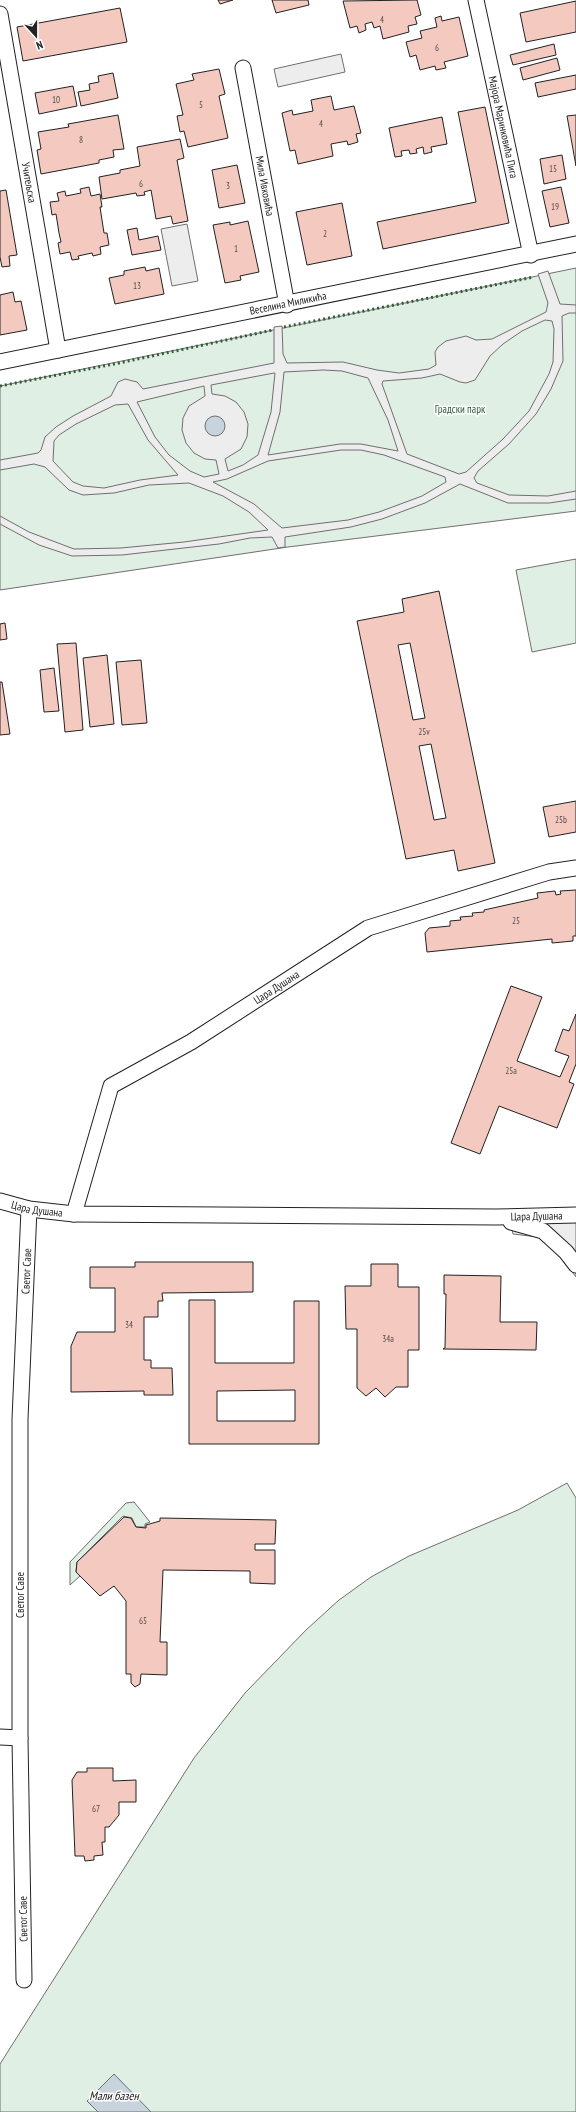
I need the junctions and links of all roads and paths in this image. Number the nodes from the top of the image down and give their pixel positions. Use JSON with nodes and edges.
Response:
{"nodes":[{"id":1,"x":476,"y":0,"type":"edge"},
{"id":2,"x":0,"y":14,"type":"edge"},
{"id":3,"x":243,"y":68,"type":"dead end"},
{"id":4,"x":576,"y":244,"type":"edge"},
{"id":5,"x":531,"y":254,"type":"junction"},
{"id":6,"x":287,"y":305,"type":"junction"},
{"id":7,"x":58,"y":350,"type":"junction"},
{"id":8,"x":0,"y":362,"type":"edge"},
{"id":9,"x":576,"y":868,"type":"edge"},
{"id":10,"x":0,"y":1201,"type":"edge"},
{"id":11,"x":28,"y":1209,"type":"junction"},
{"id":12,"x":74,"y":1214,"type":"junction"},
{"id":13,"x":576,"y":1215,"type":"edge"},
{"id":14,"x":496,"y":1217,"type":"junction"},
{"id":15,"x":576,"y":1266,"type":"edge"},
{"id":16,"x":0,"y":1737,"type":"edge"},
{"id":17,"x":20,"y":1738,"type":"junction"},
{"id":18,"x":24,"y":1980,"type":"dead end"}],
"edges":[{"from":1,"to":5,"type":"street","name":"Мајора Маринковића Пига"},
{"from":2,"to":7,"type":"street","name":"Учитељска"},
{"from":3,"to":6,"type":"street","name":"Мила Ивковића"},
{"from":4,"to":5,"type":"street","name":"Веселина Миликића"},
{"from":5,"to":6,"type":"street","name":"Веселина Миликића"},
{"from":6,"to":7,"type":"street","name":"Веселина Миликића"},
{"from":7,"to":8,"type":"street","name":"Веселина Миликића"},
{"from":9,"to":12,"type":"street","name":"Цара Душана"},
{"from":10,"to":11,"type":"street","name":"Цара Душана"},
{"from":11,"to":12,"type":"street","name":"Цара Душана"},
{"from":11,"to":17,"type":"street","name":"Светог Саве"},
{"from":12,"to":14,"type":"street","name":"Цара Душана"},
{"from":13,"to":14,"type":"street","name":"Цара Душана"},
{"from":14,"to":15,"type":"street","name":"Цара Душана"},
{"from":16,"to":17,"type":"street"},
{"from":17,"to":18,"type":"street","name":"Светог Саве"}]}
